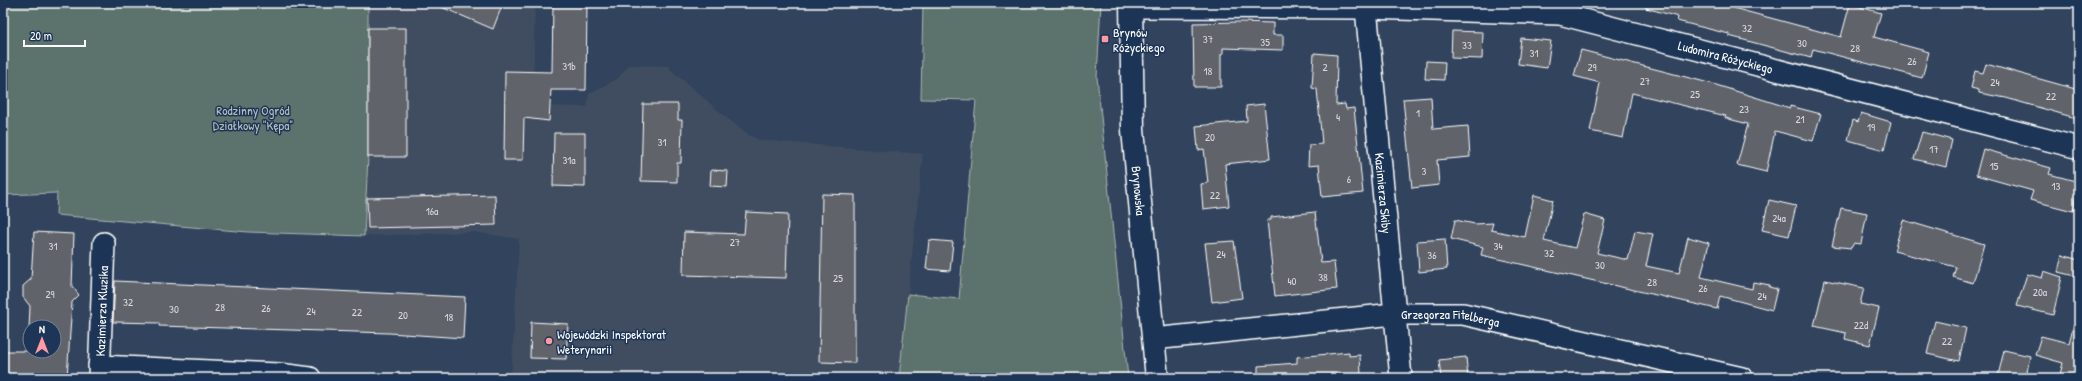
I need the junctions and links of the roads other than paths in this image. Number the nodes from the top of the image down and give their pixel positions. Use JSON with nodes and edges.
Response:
{"nodes":[{"id":1,"x":1131,"y":5,"type":"edge"},
{"id":2,"x":1366,"y":8,"type":"junction"},
{"id":3,"x":2079,"y":148,"type":"edge"},
{"id":4,"x":104,"y":243,"type":"dead end"},
{"id":5,"x":1394,"y":314,"type":"junction"},
{"id":6,"x":1153,"y":339,"type":"junction"},
{"id":7,"x":99,"y":372,"type":"edge"},
{"id":8,"x":279,"y":376,"type":"edge"},
{"id":9,"x":310,"y":378,"type":"edge"},
{"id":10,"x":1157,"y":378,"type":"edge"},
{"id":11,"x":1401,"y":378,"type":"edge"},
{"id":12,"x":1742,"y":378,"type":"edge"}],
"edges":[{"from":1,"to":2,"type":"street","name":"Ludomira Różyckiego"},
{"from":1,"to":6,"type":"main road","name":"Brynowska"},
{"from":2,"to":3,"type":"street","name":"Ludomira Różyckiego"},
{"from":2,"to":5,"type":"street","name":"Kazimierza Skiby"},
{"from":4,"to":7,"type":"street","name":"Kazimierza Kluzika"},
{"from":5,"to":6,"type":"street","name":"Grzegorza Fitelberga"},
{"from":5,"to":11,"type":"street","name":"Kazimierza Skiby"},
{"from":5,"to":12,"type":"street","name":"Grzegorza Fitelberga"},
{"from":6,"to":10,"type":"main road","name":"Brynowska"},
{"from":7,"to":8,"type":"street"},
{"from":8,"to":9,"type":"street"}]}
